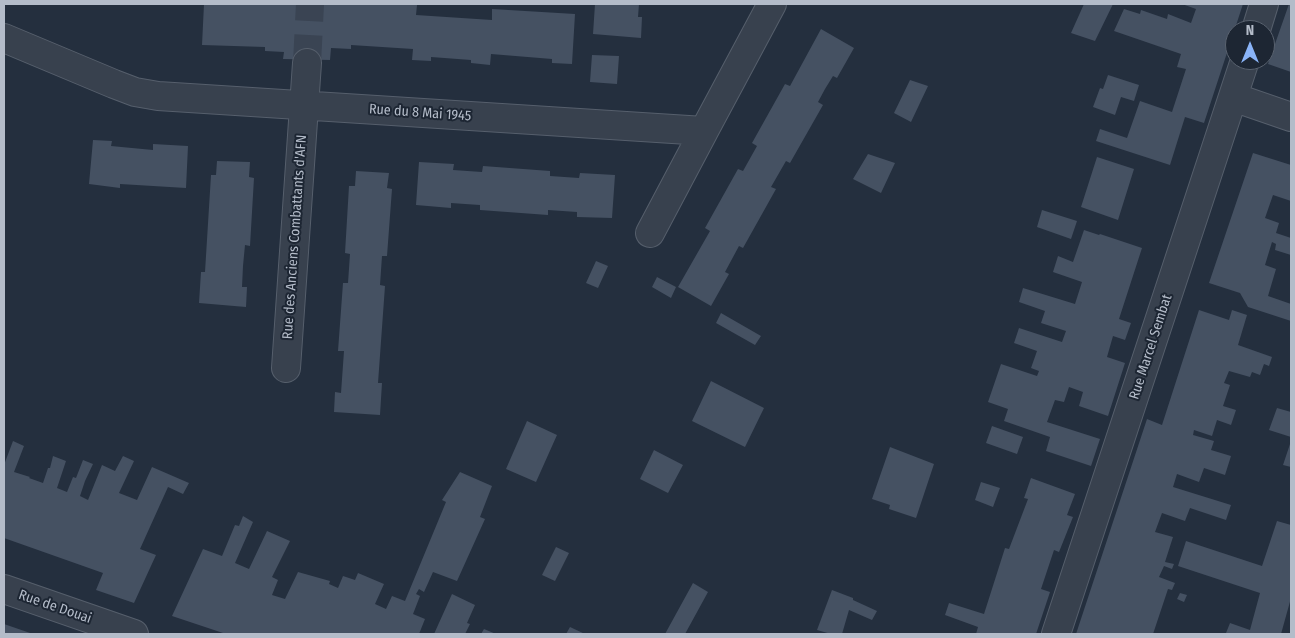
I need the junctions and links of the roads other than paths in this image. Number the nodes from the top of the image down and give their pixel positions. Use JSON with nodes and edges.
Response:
{"nodes":[{"id":1,"x":772,"y":4,"type":"edge"},
{"id":2,"x":1264,"y":4,"type":"edge"},
{"id":3,"x":1259,"y":20,"type":"edge"},
{"id":4,"x":4,"y":38,"type":"edge"},
{"id":5,"x":307,"y":63,"type":"tunnel mouth"},
{"id":6,"x":1242,"y":70,"type":"edge"},
{"id":7,"x":1233,"y":97,"type":"junction"},
{"id":8,"x":305,"y":106,"type":"junction"},
{"id":9,"x":1291,"y":117,"type":"edge"},
{"id":10,"x":704,"y":131,"type":"junction"},
{"id":11,"x":650,"y":233,"type":"dead end"},
{"id":12,"x":286,"y":368,"type":"dead end"},
{"id":13,"x":4,"y":589,"type":"edge"},
{"id":14,"x":134,"y":634,"type":"edge"},
{"id":15,"x":1056,"y":634,"type":"edge"}],
"edges":[{"from":1,"to":10,"type":"street"},
{"from":2,"to":3,"type":"street"},
{"from":4,"to":8,"type":"street","name":"Rue du 8 Mai 1945"},
{"from":5,"to":8,"type":"street","name":"Rue des Anciens Combattants d'AFN"},
{"from":6,"to":7,"type":"street","name":"Rue Marcel Sembat"},
{"from":7,"to":9,"type":"street"},
{"from":7,"to":15,"type":"street","name":"Rue Marcel Sembat"},
{"from":8,"to":10,"type":"street","name":"Rue du 8 Mai 1945"},
{"from":8,"to":12,"type":"street","name":"Rue des Anciens Combattants d'AFN"},
{"from":10,"to":11,"type":"street"},
{"from":13,"to":14,"type":"street","name":"Rue de Douai"}]}
